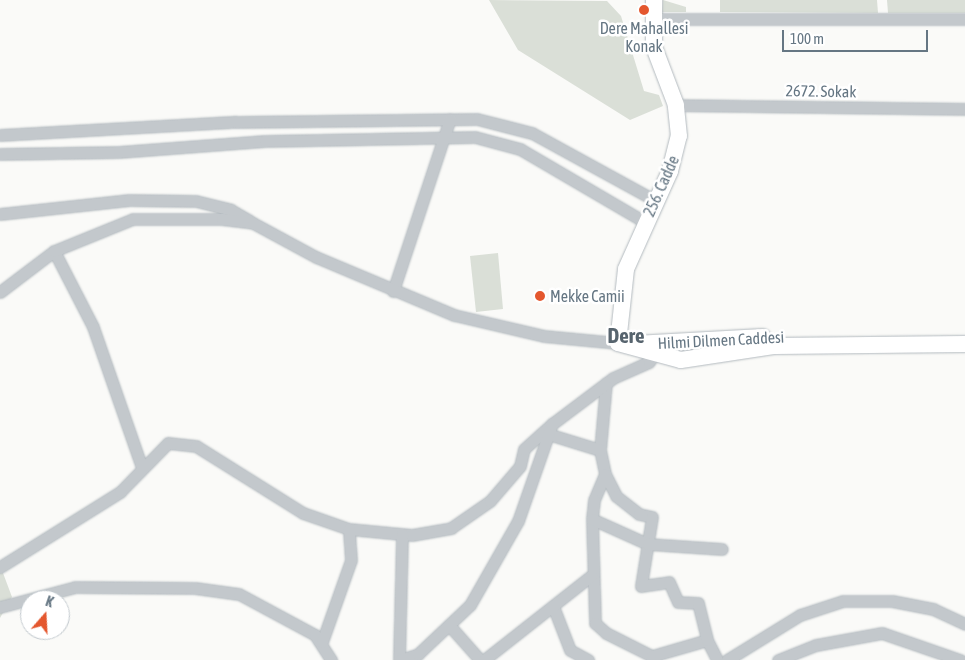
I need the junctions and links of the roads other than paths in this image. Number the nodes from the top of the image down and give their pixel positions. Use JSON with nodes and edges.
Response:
{"nodes":[{"id":1,"x":654,"y":0,"type":"edge"},
{"id":2,"x":652,"y":19,"type":"junction"},
{"id":3,"x":965,"y":19,"type":"edge"},
{"id":4,"x":676,"y":105,"type":"junction"},
{"id":5,"x":965,"y":109,"type":"edge"},
{"id":6,"x":450,"y":120,"type":"junction"},
{"id":7,"x":0,"y":135,"type":"edge"},
{"id":8,"x":444,"y":140,"type":"junction"},
{"id":9,"x":0,"y":154,"type":"edge"},
{"id":10,"x":656,"y":201,"type":"junction"},
{"id":11,"x":0,"y":214,"type":"edge"},
{"id":12,"x":645,"y":222,"type":"junction"},
{"id":13,"x":253,"y":223,"type":"junction"},
{"id":14,"x":54,"y":251,"type":"junction"},
{"id":15,"x":393,"y":291,"type":"junction"},
{"id":16,"x":0,"y":292,"type":"edge"},
{"id":17,"x":965,"y":334,"type":"edge"},
{"id":18,"x":618,"y":343,"type":"junction"},
{"id":19,"x":754,"y":343,"type":"junction"},
{"id":20,"x":965,"y":344,"type":"edge"},
{"id":21,"x":657,"y":350,"type":"junction"},
{"id":22,"x":606,"y":383,"type":"junction"},
{"id":23,"x":550,"y":429,"type":"junction"},
{"id":24,"x":600,"y":450,"type":"junction"},
{"id":25,"x":142,"y":468,"type":"junction"},
{"id":26,"x":605,"y":474,"type":"junction"},
{"id":27,"x":592,"y":519,"type":"junction"},
{"id":28,"x":349,"y":529,"type":"junction"},
{"id":29,"x":402,"y":534,"type":"junction"},
{"id":30,"x":648,"y":544,"type":"junction"},
{"id":31,"x":722,"y":549,"type":"dead end"},
{"id":32,"x":0,"y":566,"type":"edge"},
{"id":33,"x":592,"y":575,"type":"junction"},
{"id":34,"x":553,"y":606,"type":"junction"},
{"id":35,"x":0,"y":607,"type":"edge"},
{"id":36,"x":965,"y":624,"type":"edge"},
{"id":37,"x":448,"y":625,"type":"junction"},
{"id":38,"x":707,"y":640,"type":"junction"},
{"id":39,"x":322,"y":642,"type":"junction"},
{"id":40,"x":652,"y":658,"type":"edge"},
{"id":41,"x":331,"y":660,"type":"edge"},
{"id":42,"x":400,"y":660,"type":"edge"},
{"id":43,"x":480,"y":660,"type":"edge"},
{"id":44,"x":484,"y":660,"type":"edge"},
{"id":45,"x":588,"y":660,"type":"edge"},
{"id":46,"x":717,"y":660,"type":"edge"},
{"id":47,"x":727,"y":660,"type":"edge"},
{"id":48,"x":778,"y":660,"type":"edge"},
{"id":49,"x":960,"y":660,"type":"edge"}],
"edges":[{"from":1,"to":2,"type":"street","name":"256. Cadde"},
{"from":2,"to":3,"type":"street"},
{"from":2,"to":4,"type":"street","name":"256. Cadde"},
{"from":4,"to":5,"type":"street","name":"2672. Sokak"},
{"from":4,"to":10,"type":"street","name":"256. Cadde"},
{"from":6,"to":7,"type":"street"},
{"from":6,"to":8,"type":"street"},
{"from":6,"to":10,"type":"street"},
{"from":8,"to":9,"type":"street"},
{"from":8,"to":12,"type":"street"},
{"from":8,"to":15,"type":"street"},
{"from":10,"to":12,"type":"street","name":"256. Cadde"},
{"from":11,"to":13,"type":"street"},
{"from":12,"to":18,"type":"street","name":"256. Cadde"},
{"from":13,"to":14,"type":"street"},
{"from":13,"to":15,"type":"street"},
{"from":14,"to":16,"type":"street"},
{"from":14,"to":25,"type":"street"},
{"from":15,"to":18,"type":"street"},
{"from":17,"to":19,"type":"street","name":"Hilmi Dilmen Caddesi"},
{"from":18,"to":21,"type":"street","name":"Hilmi Dilmen Caddesi"},
{"from":19,"to":20,"type":"street","name":"Hilmi Dilmen Caddesi"},
{"from":19,"to":21,"type":"street","name":"Hilmi Dilmen Caddesi"},
{"from":21,"to":22,"type":"street"},
{"from":22,"to":23,"type":"street"},
{"from":22,"to":24,"type":"street"},
{"from":23,"to":24,"type":"street"},
{"from":23,"to":29,"type":"street"},
{"from":23,"to":37,"type":"street"},
{"from":24,"to":26,"type":"street"},
{"from":25,"to":28,"type":"street"},
{"from":25,"to":32,"type":"street"},
{"from":26,"to":27,"type":"street"},
{"from":26,"to":30,"type":"street"},
{"from":27,"to":30,"type":"street"},
{"from":27,"to":33,"type":"street"},
{"from":28,"to":29,"type":"street"},
{"from":28,"to":39,"type":"street"},
{"from":29,"to":42,"type":"street"},
{"from":30,"to":31,"type":"street"},
{"from":30,"to":38,"type":"street"},
{"from":33,"to":34,"type":"street"},
{"from":33,"to":40,"type":"street"},
{"from":34,"to":44,"type":"street"},
{"from":34,"to":45,"type":"street"},
{"from":35,"to":39,"type":"street"},
{"from":36,"to":47,"type":"street"},
{"from":37,"to":42,"type":"street"},
{"from":37,"to":43,"type":"street"},
{"from":38,"to":40,"type":"street"},
{"from":38,"to":46,"type":"street"},
{"from":39,"to":41,"type":"street"},
{"from":48,"to":49,"type":"street"}]}
